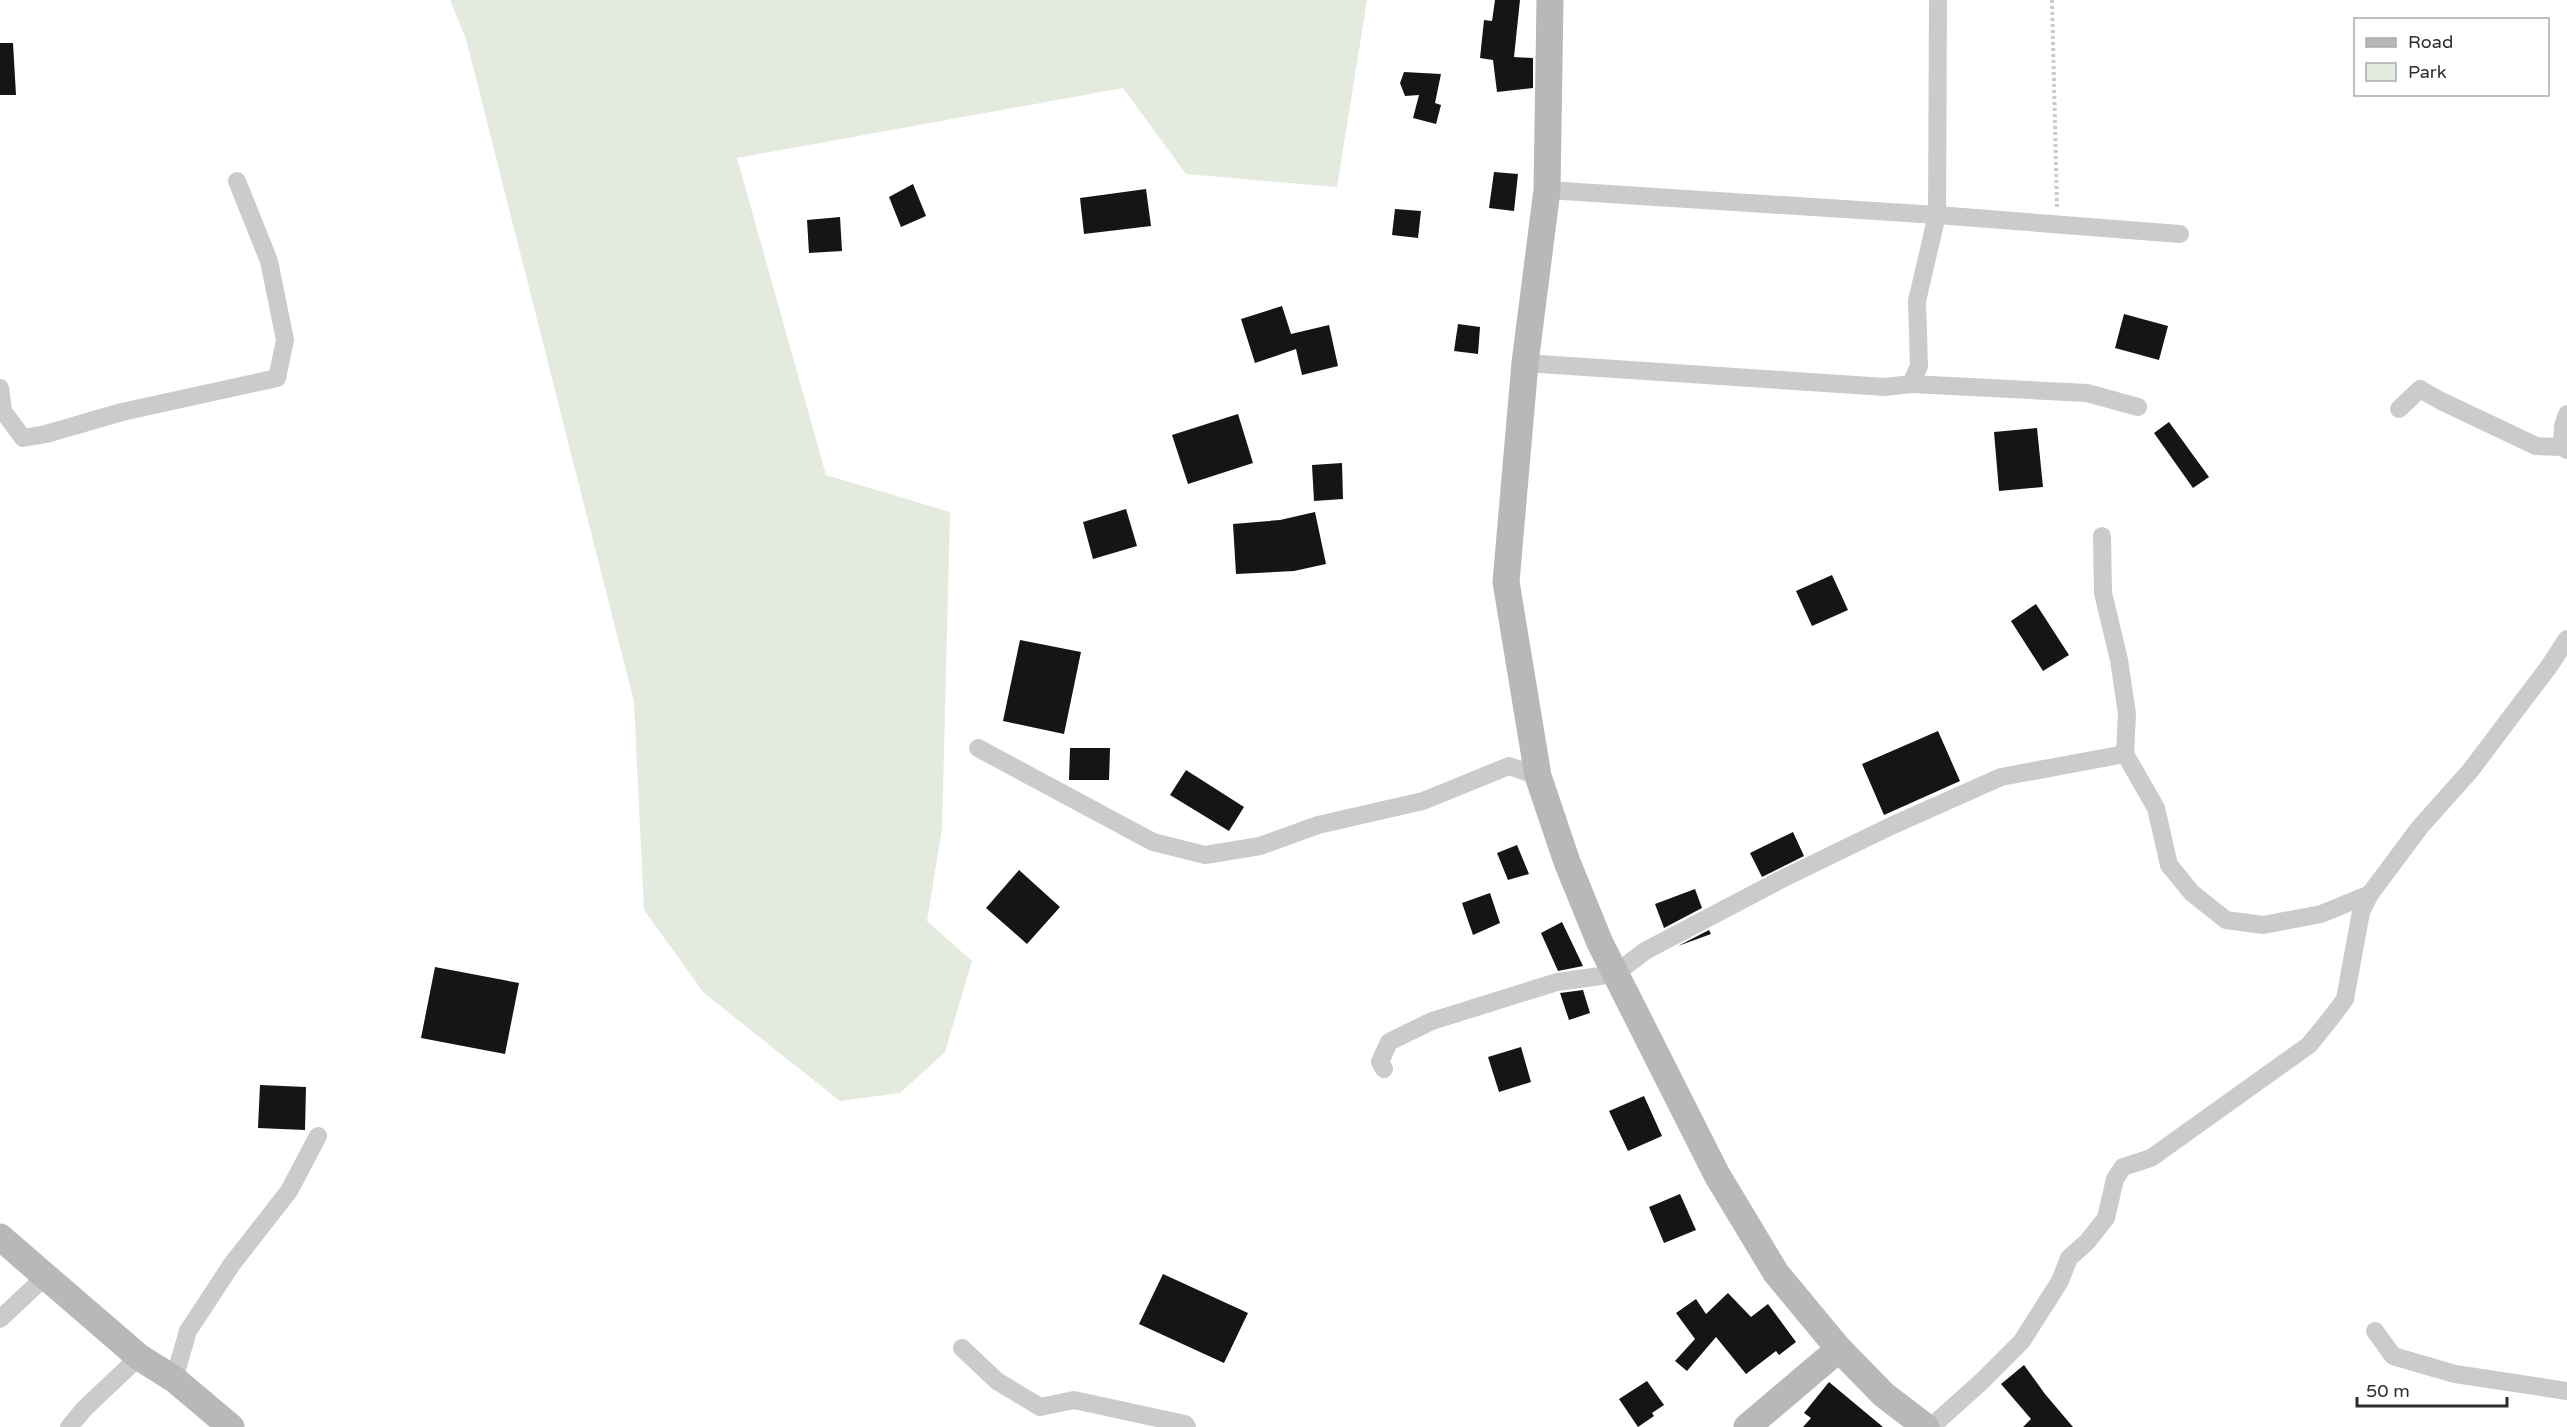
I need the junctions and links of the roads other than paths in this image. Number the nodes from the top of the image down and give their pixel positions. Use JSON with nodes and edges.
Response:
{"nodes":[{"id":1,"x":1550,"y":0,"type":"edge"},
{"id":2,"x":1938,"y":0,"type":"edge"},
{"id":3,"x":237,"y":181,"type":"dead end"},
{"id":4,"x":1548,"y":190,"type":"junction"},
{"id":5,"x":1937,"y":215,"type":"junction"},
{"id":6,"x":2180,"y":234,"type":"dead end"},
{"id":7,"x":1525,"y":363,"type":"junction"},
{"id":8,"x":1911,"y":384,"type":"junction"},
{"id":9,"x":0,"y":388,"type":"edge"},
{"id":10,"x":2138,"y":407,"type":"dead end"},
{"id":11,"x":2399,"y":409,"type":"dead end"},
{"id":12,"x":2567,"y":414,"type":"edge"},
{"id":13,"x":2564,"y":448,"type":"edge"},
{"id":14,"x":2102,"y":536,"type":"dead end"},
{"id":15,"x":2567,"y":639,"type":"edge"},
{"id":16,"x":978,"y":748,"type":"dead end"},
{"id":17,"x":2125,"y":754,"type":"junction"},
{"id":18,"x":1538,"y":776,"type":"junction"},
{"id":19,"x":2370,"y":894,"type":"junction"},
{"id":20,"x":1615,"y":974,"type":"junction"},
{"id":21,"x":1384,"y":1069,"type":"dead end"},
{"id":22,"x":318,"y":1136,"type":"dead end"},
{"id":23,"x":0,"y":1237,"type":"edge"},
{"id":24,"x":47,"y":1275,"type":"junction"},
{"id":25,"x":0,"y":1318,"type":"edge"},
{"id":26,"x":2375,"y":1331,"type":"dead end"},
{"id":27,"x":962,"y":1348,"type":"dead end"},
{"id":28,"x":1839,"y":1349,"type":"junction"},
{"id":29,"x":139,"y":1357,"type":"junction"},
{"id":30,"x":174,"y":1379,"type":"junction"},
{"id":31,"x":2567,"y":1391,"type":"edge"},
{"id":32,"x":69,"y":1427,"type":"edge"},
{"id":33,"x":231,"y":1427,"type":"edge"},
{"id":34,"x":1187,"y":1427,"type":"edge"},
{"id":35,"x":1747,"y":1427,"type":"edge"},
{"id":36,"x":1926,"y":1427,"type":"edge"},
{"id":37,"x":1931,"y":1427,"type":"edge"}],
"edges":[{"from":1,"to":4,"type":"street"},
{"from":2,"to":5,"type":"street"},
{"from":3,"to":9,"type":"street"},
{"from":4,"to":5,"type":"street"},
{"from":4,"to":7,"type":"street"},
{"from":5,"to":6,"type":"street"},
{"from":5,"to":8,"type":"street"},
{"from":7,"to":8,"type":"street"},
{"from":7,"to":18,"type":"street"},
{"from":8,"to":10,"type":"street"},
{"from":11,"to":13,"type":"street"},
{"from":12,"to":13,"type":"street"},
{"from":14,"to":17,"type":"street"},
{"from":15,"to":19,"type":"street"},
{"from":16,"to":18,"type":"street"},
{"from":17,"to":19,"type":"street"},
{"from":17,"to":20,"type":"street"},
{"from":18,"to":20,"type":"street"},
{"from":19,"to":37,"type":"street"},
{"from":20,"to":21,"type":"street"},
{"from":20,"to":28,"type":"street"},
{"from":22,"to":30,"type":"street"},
{"from":23,"to":24,"type":"street"},
{"from":24,"to":25,"type":"street"},
{"from":24,"to":29,"type":"street"},
{"from":26,"to":31,"type":"street"},
{"from":27,"to":34,"type":"street"},
{"from":28,"to":35,"type":"street"},
{"from":28,"to":36,"type":"street"},
{"from":29,"to":30,"type":"street"},
{"from":29,"to":32,"type":"street"},
{"from":30,"to":33,"type":"street"}]}
